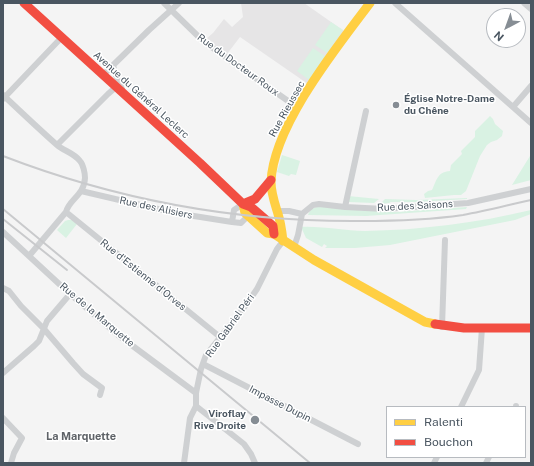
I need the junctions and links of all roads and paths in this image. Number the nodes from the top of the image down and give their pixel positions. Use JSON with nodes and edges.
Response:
{"nodes":[{"id":1,"x":24,"y":3,"type":"edge"},
{"id":2,"x":164,"y":3,"type":"edge"},
{"id":3,"x":179,"y":3,"type":"edge"},
{"id":4,"x":370,"y":3,"type":"edge"},
{"id":5,"x":393,"y":3,"type":"edge"},
{"id":6,"x":524,"y":3,"type":"edge"},
{"id":7,"x":531,"y":9,"type":"edge"},
{"id":8,"x":171,"y":10,"type":"junction"},
{"id":9,"x":62,"y":37,"type":"junction"},
{"id":10,"x":113,"y":65,"type":"junction"},
{"id":11,"x":103,"y":75,"type":"junction"},
{"id":12,"x":531,"y":86,"type":"edge"},
{"id":13,"x":116,"y":87,"type":"junction"},
{"id":14,"x":124,"y":94,"type":"junction"},
{"id":15,"x":4,"y":97,"type":"edge"},
{"id":16,"x":513,"y":107,"type":"junction"},
{"id":17,"x":298,"y":108,"type":"junction"},
{"id":18,"x":366,"y":111,"type":"dead end"},
{"id":19,"x":531,"y":123,"type":"edge"},
{"id":20,"x":57,"y":145,"type":"junction"},
{"id":21,"x":271,"y":180,"type":"junction"},
{"id":22,"x":531,"y":189,"type":"edge"},
{"id":23,"x":81,"y":191,"type":"junction"},
{"id":24,"x":243,"y":204,"type":"junction"},
{"id":25,"x":345,"y":207,"type":"junction"},
{"id":26,"x":278,"y":211,"type":"junction"},
{"id":27,"x":66,"y":212,"type":"junction"},
{"id":28,"x":302,"y":214,"type":"junction"},
{"id":29,"x":248,"y":216,"type":"junction"},
{"id":30,"x":232,"y":222,"type":"junction"},
{"id":31,"x":3,"y":232,"type":"edge"},
{"id":32,"x":274,"y":234,"type":"junction"},
{"id":33,"x":445,"y":240,"type":"dead end"},
{"id":34,"x":283,"y":241,"type":"junction"},
{"id":35,"x":294,"y":247,"type":"junction"},
{"id":36,"x":29,"y":256,"type":"junction"},
{"id":37,"x":3,"y":288,"type":"edge"},
{"id":38,"x":70,"y":294,"type":"junction"},
{"id":39,"x":442,"y":327,"type":"junction"},
{"id":40,"x":44,"y":328,"type":"junction"},
{"id":41,"x":482,"y":328,"type":"junction"},
{"id":42,"x":531,"y":328,"type":"edge"},
{"id":43,"x":220,"y":337,"type":"junction"},
{"id":44,"x":203,"y":364,"type":"junction"},
{"id":45,"x":3,"y":373,"type":"edge"},
{"id":46,"x":196,"y":393,"type":"junction"},
{"id":47,"x":100,"y":396,"type":"dead end"},
{"id":48,"x":196,"y":406,"type":"junction"},
{"id":49,"x":461,"y":406,"type":"edge"},
{"id":50,"x":3,"y":418,"type":"edge"},
{"id":51,"x":358,"y":444,"type":"dead end"},
{"id":52,"x":11,"y":463,"type":"edge"},
{"id":53,"x":184,"y":463,"type":"edge"},
{"id":54,"x":255,"y":463,"type":"edge"}],
"edges":[{"from":1,"to":9,"type":"main road","name":"Avenue du Général Leclerc"},
{"from":2,"to":8,"type":"street","name":"Rue du Docteur Roux"},
{"from":3,"to":8,"type":"street"},
{"from":4,"to":17,"type":"main road","name":"Rue Rieussec"},
{"from":5,"to":16,"type":"street"},
{"from":6,"to":7,"type":"street"},
{"from":8,"to":10,"type":"street"},
{"from":8,"to":17,"type":"street","name":"Rue du Docteur Roux"},
{"from":9,"to":11,"type":"main road","name":"Avenue du Général Leclerc"},
{"from":9,"to":15,"type":"street"},
{"from":10,"to":11,"type":"street"},
{"from":10,"to":14,"type":"street"},
{"from":11,"to":13,"type":"main road","name":"Avenue du Général Leclerc"},
{"from":12,"to":16,"type":"street"},
{"from":13,"to":14,"type":"main road","name":"Avenue du Général Leclerc"},
{"from":13,"to":20,"type":"street"},
{"from":14,"to":24,"type":"main road","name":"Avenue du Général Leclerc"},
{"from":15,"to":20,"type":"street"},
{"from":16,"to":19,"type":"street"},
{"from":17,"to":21,"type":"main road","name":"Rue Rieussec"},
{"from":18,"to":25,"type":"street"},
{"from":20,"to":23,"type":"street"},
{"from":21,"to":24,"type":"main road"},
{"from":21,"to":26,"type":"main road","name":"Rue Rieussec"},
{"from":22,"to":25,"type":"street","name":"Rue des Saisons"},
{"from":23,"to":27,"type":"street"},
{"from":23,"to":30,"type":"street","name":"Rue des Alisiers"},
{"from":24,"to":29,"type":"main road","name":"Avenue du Général Leclerc"},
{"from":24,"to":30,"type":"street"},
{"from":24,"to":32,"type":"main road","name":"Avenue du Général Leclerc"},
{"from":25,"to":28,"type":"street","name":"Rue des Saisons"},
{"from":26,"to":28,"type":"street"},
{"from":26,"to":34,"type":"main road","name":"Rue Rieussec"},
{"from":27,"to":36,"type":"street"},
{"from":27,"to":43,"type":"street","name":"Rue d'Estienne d'Orves"},
{"from":28,"to":35,"type":"street"},
{"from":29,"to":30,"type":"street","name":"Rue des Alisiers"},
{"from":29,"to":32,"type":"main road","name":"Avenue du Général Leclerc"},
{"from":31,"to":36,"type":"street","name":"Rue de la Marquette"},
{"from":32,"to":34,"type":"main road","name":"Avenue du Général Leclerc"},
{"from":33,"to":39,"type":"street"},
{"from":34,"to":35,"type":"main road","name":"Avenue du Général Leclerc"},
{"from":34,"to":43,"type":"street","name":"Rue Gabriel Péri"},
{"from":35,"to":39,"type":"main road","name":"Avenue du Général Leclerc"},
{"from":36,"to":38,"type":"street","name":"Rue de la Marquette"},
{"from":37,"to":40,"type":"street"},
{"from":38,"to":40,"type":"street"},
{"from":38,"to":46,"type":"street","name":"Rue de la Marquette"},
{"from":39,"to":41,"type":"main road","name":"Avenue du Général Leclerc"},
{"from":40,"to":45,"type":"street"},
{"from":40,"to":47,"type":"street"},
{"from":41,"to":42,"type":"main road","name":"Avenue du Général Leclerc"},
{"from":41,"to":49,"type":"street"},
{"from":43,"to":44,"type":"street","name":"Rue Gabriel Péri"},
{"from":44,"to":46,"type":"street","name":"Rue Gabriel Péri"},
{"from":44,"to":51,"type":"street","name":"Impasse Dupin"},
{"from":46,"to":48,"type":"street","name":"Rue Gabriel Péri"},
{"from":48,"to":53,"type":"street","name":"Rue Gabriel Péri"},
{"from":48,"to":54,"type":"street"},
{"from":50,"to":52,"type":"street"}]}
